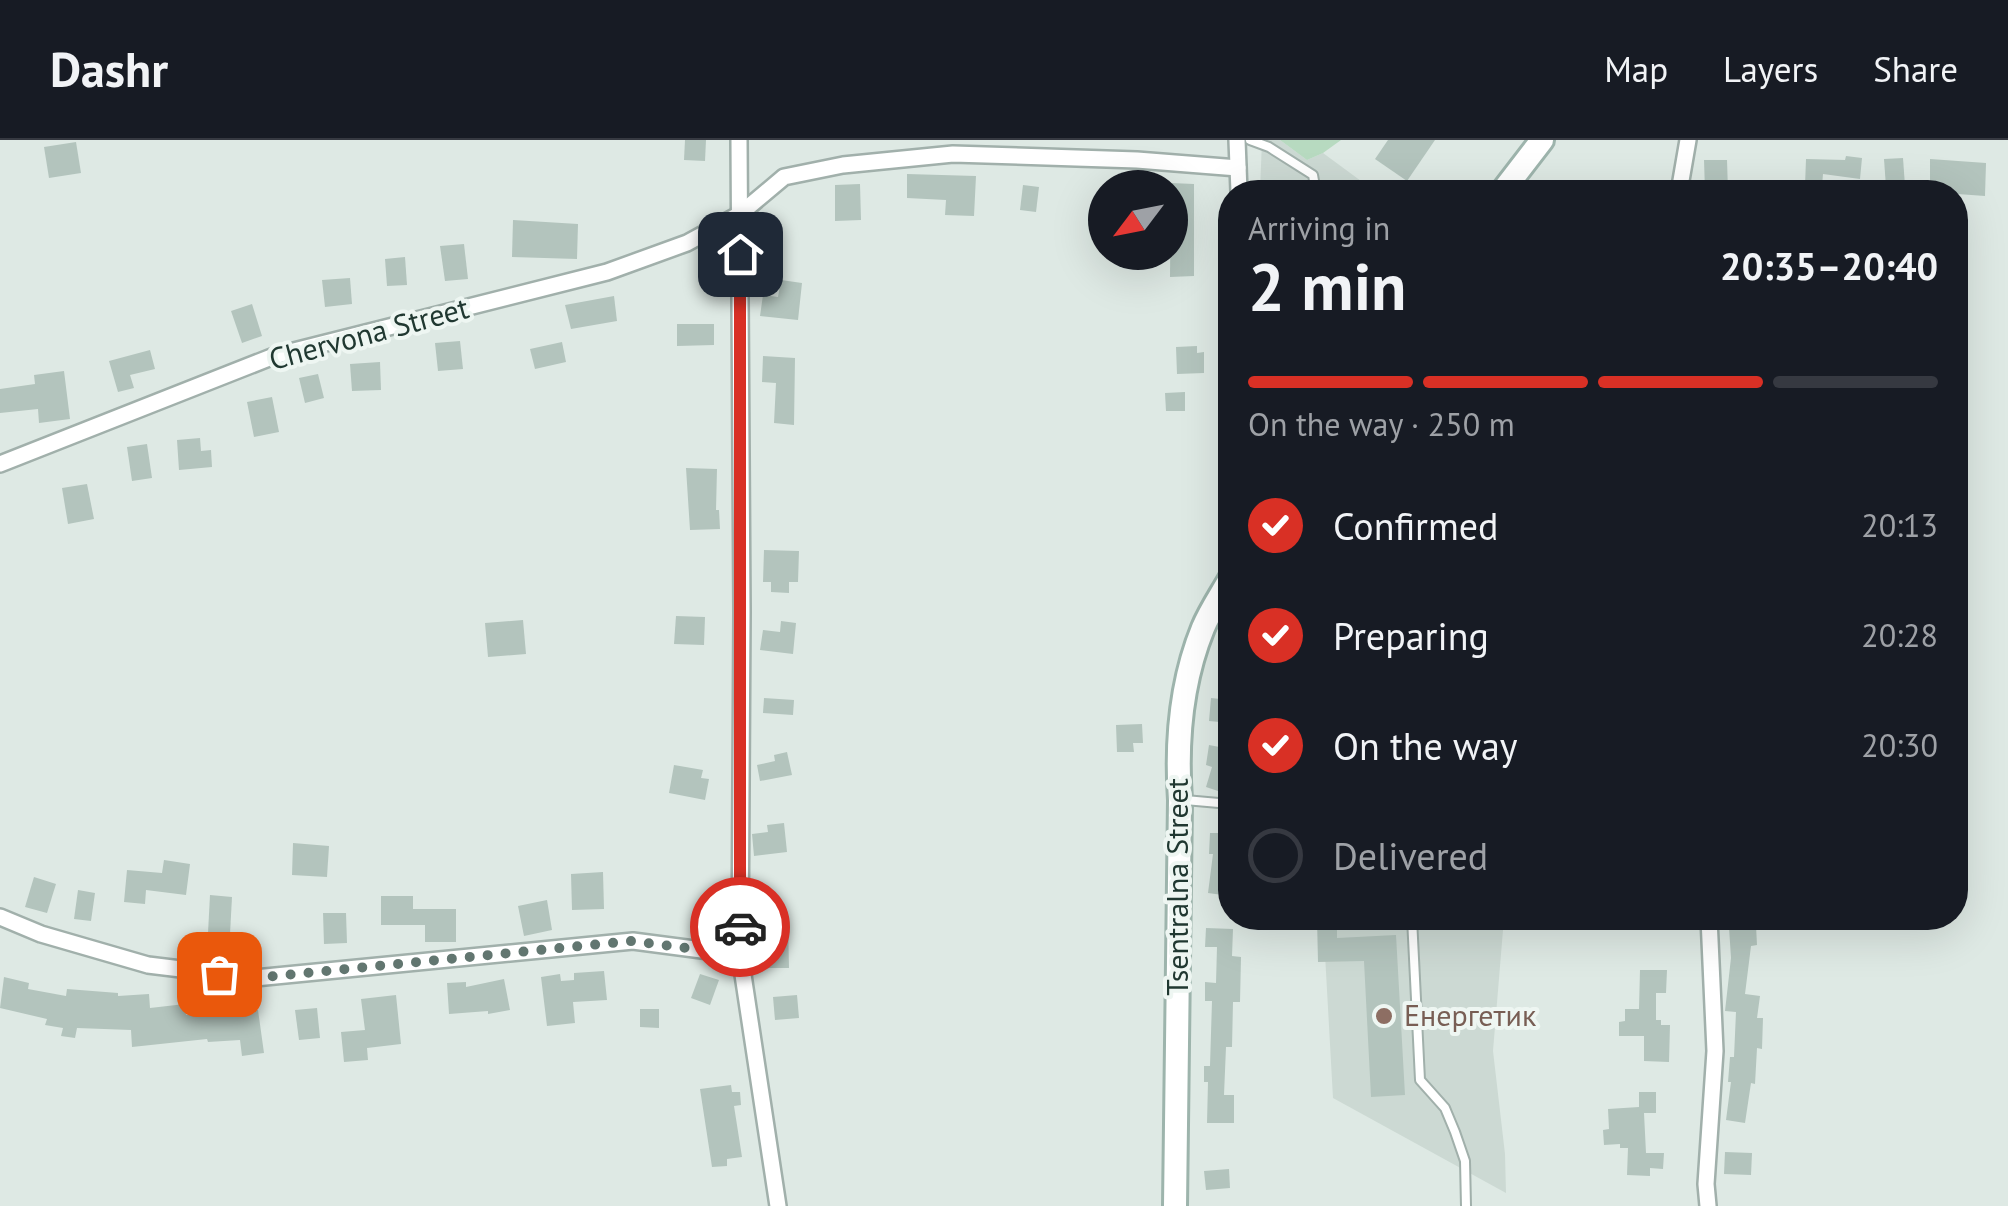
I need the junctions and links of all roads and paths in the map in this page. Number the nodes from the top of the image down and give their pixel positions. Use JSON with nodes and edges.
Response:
{"nodes":[{"id":1,"x":739,"y":140,"type":"edge"},
{"id":2,"x":1238,"y":140,"type":"edge"},
{"id":3,"x":1250,"y":140,"type":"edge"},
{"id":4,"x":1542,"y":140,"type":"edge"},
{"id":5,"x":1688,"y":140,"type":"edge"},
{"id":6,"x":1238,"y":168,"type":"junction"},
{"id":7,"x":1238,"y":180,"type":"edge"},
{"id":8,"x":1314,"y":180,"type":"edge"},
{"id":9,"x":1511,"y":180,"type":"edge"},
{"id":10,"x":1681,"y":180,"type":"edge"},
{"id":11,"x":740,"y":214,"type":"junction"},
{"id":12,"x":0,"y":464,"type":"edge"},
{"id":13,"x":1218,"y":600,"type":"edge"},
{"id":14,"x":1180,"y":800,"type":"junction"},
{"id":15,"x":1218,"y":803,"type":"edge"},
{"id":16,"x":0,"y":917,"type":"edge"},
{"id":17,"x":1413,"y":930,"type":"edge"},
{"id":18,"x":1710,"y":930,"type":"edge"},
{"id":19,"x":740,"y":955,"type":"junction"},
{"id":20,"x":778,"y":1206,"type":"edge"},
{"id":21,"x":1174,"y":1206,"type":"edge"},
{"id":22,"x":1466,"y":1206,"type":"edge"},
{"id":23,"x":1708,"y":1206,"type":"edge"}],
"edges":[{"from":1,"to":11,"type":"street"},
{"from":2,"to":6,"type":"street"},
{"from":3,"to":8,"type":"lane"},
{"from":4,"to":9,"type":"main road"},
{"from":5,"to":10,"type":"street"},
{"from":6,"to":7,"type":"street"},
{"from":6,"to":11,"type":"street","name":"Chervona Street"},
{"from":11,"to":12,"type":"street","name":"Chervona Street"},
{"from":11,"to":19,"type":"street"},
{"from":13,"to":14,"type":"main road","name":"Tsentralna Street"},
{"from":14,"to":15,"type":"lane"},
{"from":14,"to":21,"type":"main road","name":"Tsentralna Street"},
{"from":16,"to":19,"type":"street"},
{"from":17,"to":22,"type":"lane"},
{"from":18,"to":23,"type":"street"},
{"from":19,"to":20,"type":"street"}]}
